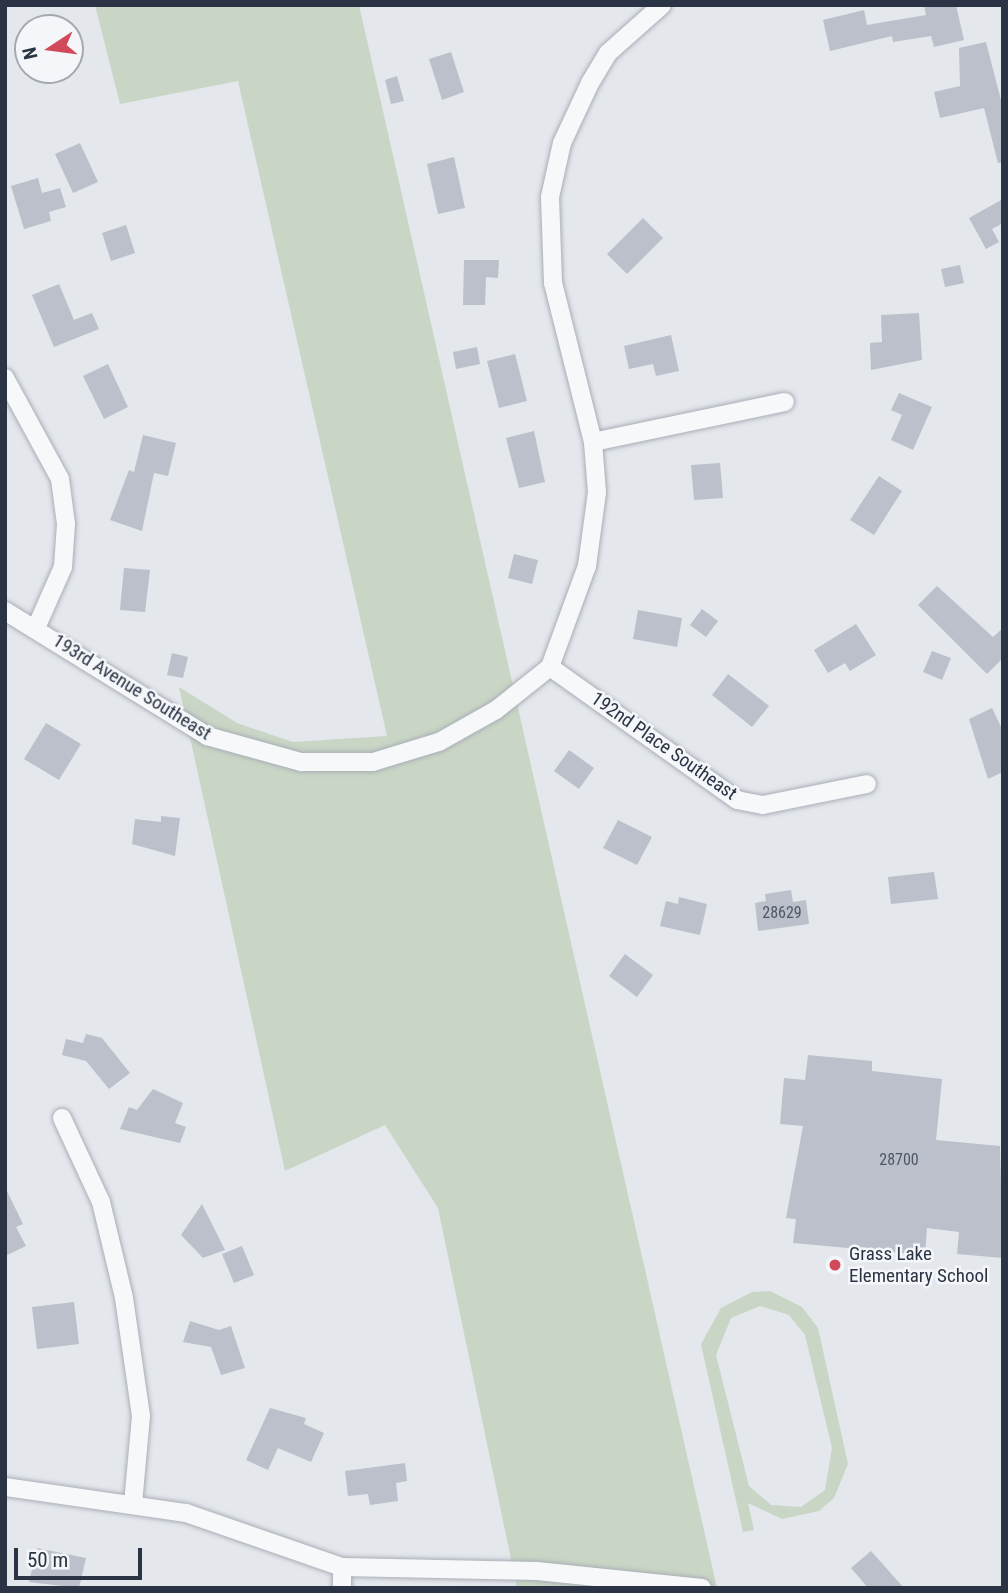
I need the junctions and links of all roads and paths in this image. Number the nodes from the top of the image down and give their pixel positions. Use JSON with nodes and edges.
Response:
{"nodes":[{"id":1,"x":655,"y":9,"type":"edge"},
{"id":2,"x":5,"y":377,"type":"edge"},
{"id":3,"x":785,"y":402,"type":"dead end"},
{"id":4,"x":593,"y":442,"type":"junction"},
{"id":5,"x":5,"y":611,"type":"edge"},
{"id":6,"x":36,"y":628,"type":"junction"},
{"id":7,"x":550,"y":667,"type":"junction"},
{"id":8,"x":867,"y":784,"type":"dead end"},
{"id":9,"x":62,"y":1118,"type":"dead end"},
{"id":10,"x":5,"y":1487,"type":"edge"},
{"id":11,"x":134,"y":1504,"type":"junction"},
{"id":12,"x":342,"y":1567,"type":"junction"},
{"id":13,"x":342,"y":1588,"type":"edge"},
{"id":14,"x":702,"y":1588,"type":"edge"}],
"edges":[{"from":1,"to":4,"type":"street","name":"193rd Avenue Southeast"},
{"from":2,"to":6,"type":"street"},
{"from":3,"to":4,"type":"street"},
{"from":4,"to":7,"type":"street","name":"193rd Avenue Southeast"},
{"from":5,"to":6,"type":"street","name":"193rd Avenue Southeast"},
{"from":6,"to":7,"type":"street","name":"193rd Avenue Southeast"},
{"from":7,"to":8,"type":"street","name":"192nd Place Southeast"},
{"from":9,"to":11,"type":"street"},
{"from":10,"to":11,"type":"street"},
{"from":11,"to":12,"type":"street"},
{"from":12,"to":13,"type":"street"},
{"from":12,"to":14,"type":"street"}]}
